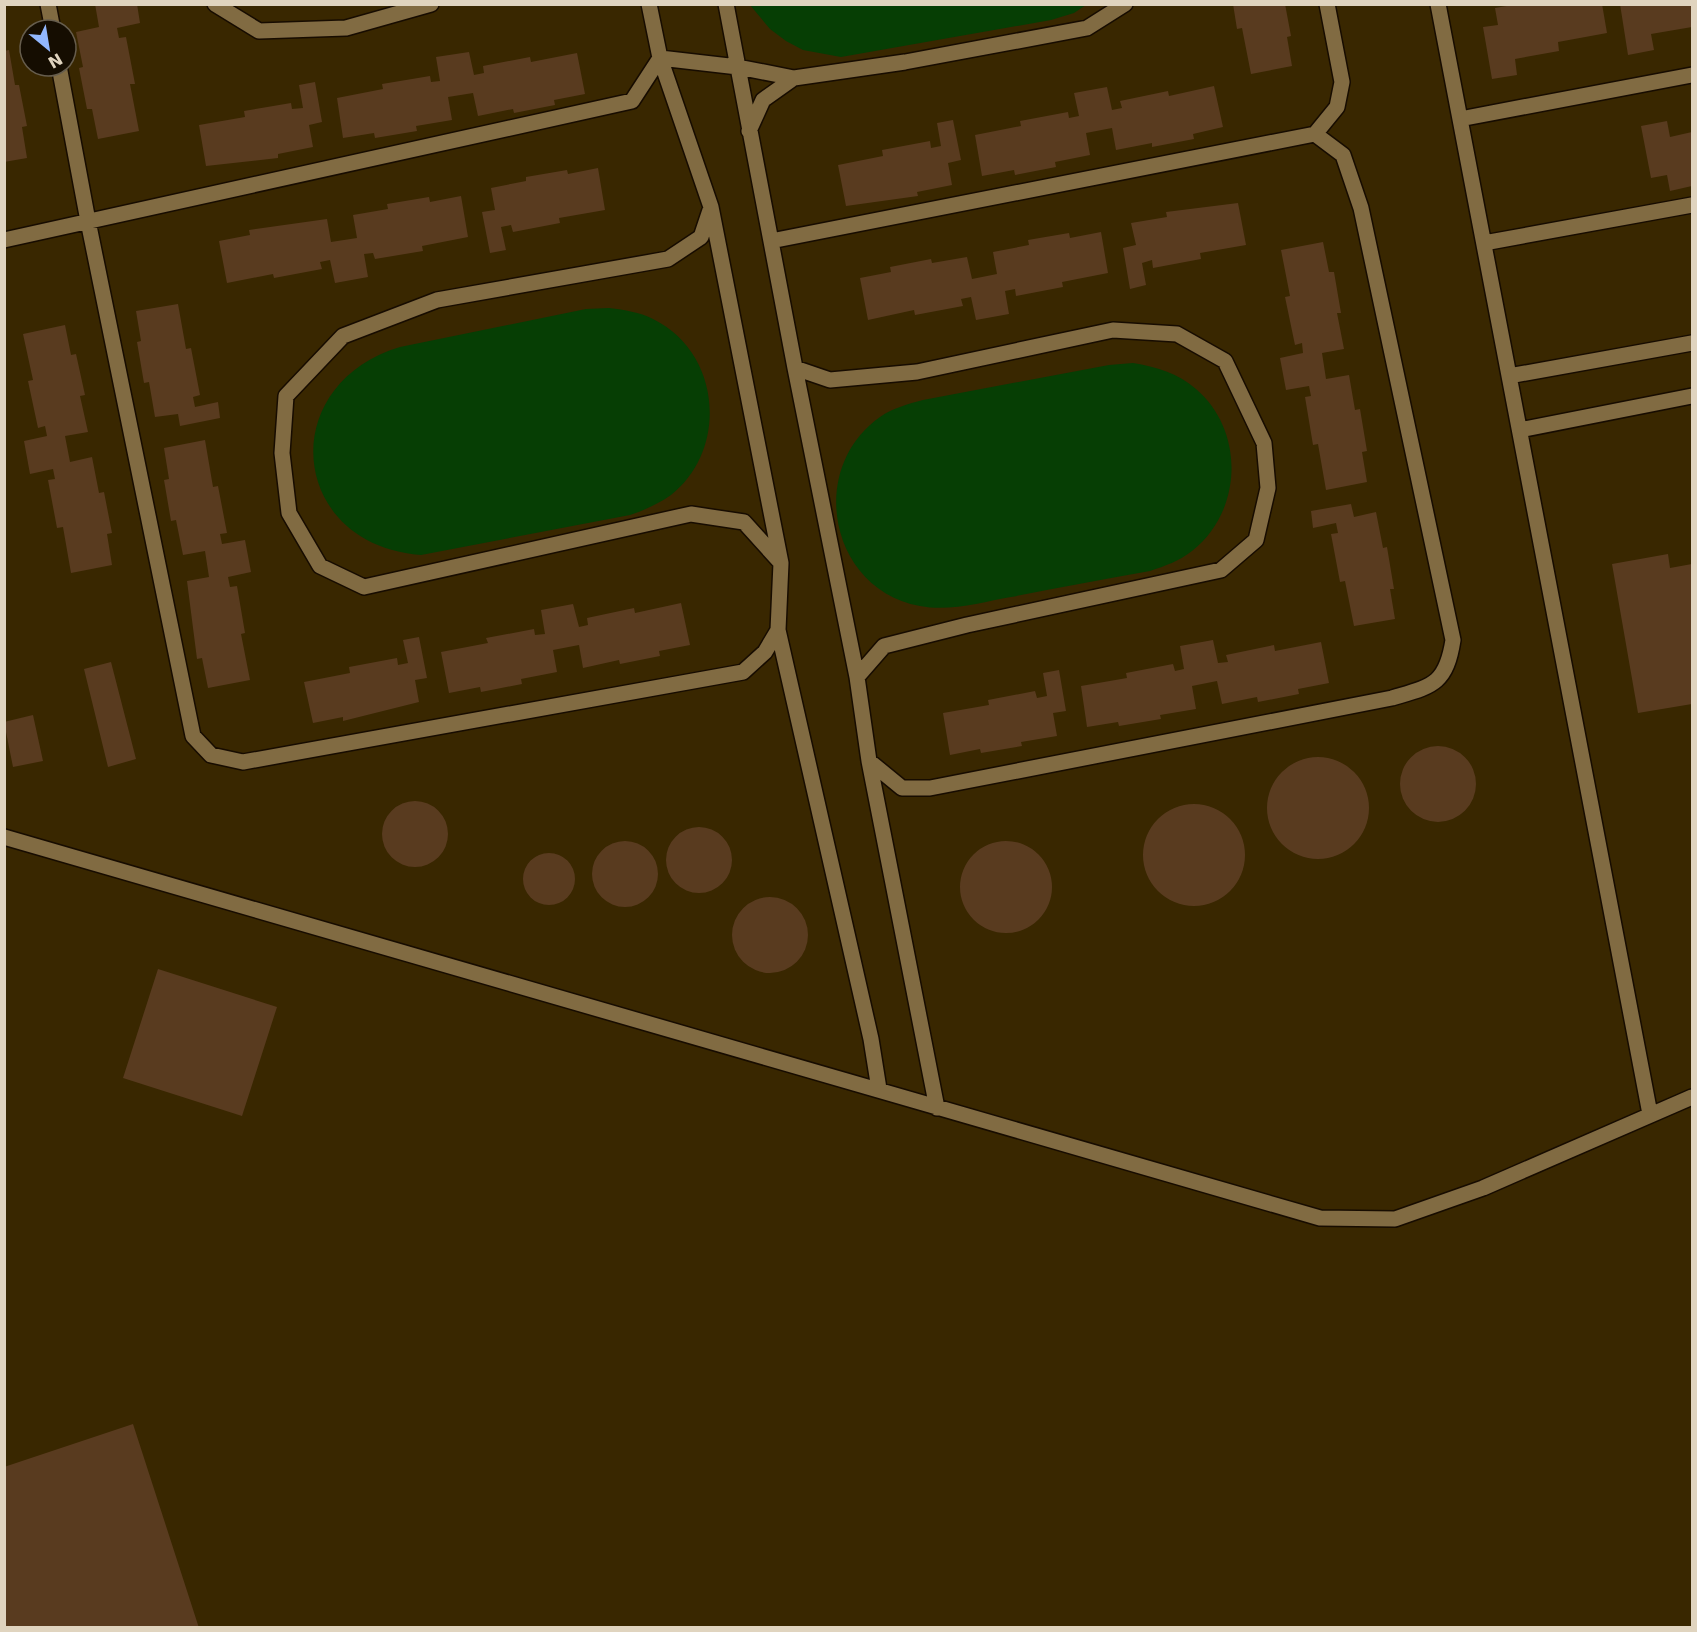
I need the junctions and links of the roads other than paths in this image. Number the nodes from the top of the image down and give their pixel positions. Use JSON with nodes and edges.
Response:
{"nodes":[{"id":1,"x":215,"y":4,"type":"edge"},
{"id":2,"x":431,"y":4,"type":"edge"},
{"id":3,"x":649,"y":4,"type":"edge"},
{"id":4,"x":726,"y":4,"type":"edge"},
{"id":5,"x":1125,"y":4,"type":"edge"},
{"id":6,"x":1327,"y":4,"type":"edge"},
{"id":7,"x":1438,"y":4,"type":"edge"},
{"id":8,"x":660,"y":57,"type":"junction"},
{"id":9,"x":738,"y":67,"type":"junction"},
{"id":10,"x":1692,"y":75,"type":"edge"},
{"id":11,"x":61,"y":78,"type":"edge"},
{"id":12,"x":794,"y":78,"type":"junction"},
{"id":13,"x":1460,"y":119,"type":"junction"},
{"id":14,"x":749,"y":131,"type":"junction"},
{"id":15,"x":1316,"y":134,"type":"junction"},
{"id":16,"x":1692,"y":205,"type":"edge"},
{"id":17,"x":711,"y":207,"type":"junction"},
{"id":18,"x":88,"y":221,"type":"junction"},
{"id":19,"x":4,"y":240,"type":"edge"},
{"id":20,"x":771,"y":241,"type":"junction"},
{"id":21,"x":1484,"y":243,"type":"junction"},
{"id":22,"x":1692,"y":343,"type":"edge"},
{"id":23,"x":795,"y":368,"type":"junction"},
{"id":24,"x":1509,"y":376,"type":"junction"},
{"id":25,"x":1692,"y":396,"type":"edge"},
{"id":26,"x":1520,"y":430,"type":"junction"},
{"id":27,"x":781,"y":563,"type":"junction"},
{"id":28,"x":778,"y":630,"type":"junction"},
{"id":29,"x":857,"y":676,"type":"junction"},
{"id":30,"x":869,"y":761,"type":"junction"},
{"id":31,"x":4,"y":837,"type":"edge"},
{"id":32,"x":879,"y":1089,"type":"junction"},
{"id":33,"x":1692,"y":1097,"type":"edge"},
{"id":34,"x":937,"y":1108,"type":"junction"},
{"id":35,"x":1650,"y":1114,"type":"junction"}],
"edges":[{"from":1,"to":2,"type":"street"},
{"from":3,"to":8,"type":"street"},
{"from":4,"to":9,"type":"street"},
{"from":5,"to":12,"type":"street"},
{"from":6,"to":15,"type":"street"},
{"from":7,"to":13,"type":"street"},
{"from":8,"to":9,"type":"street"},
{"from":8,"to":17,"type":"street"},
{"from":8,"to":18,"type":"street"},
{"from":9,"to":12,"type":"street"},
{"from":9,"to":14,"type":"street"},
{"from":10,"to":13,"type":"street"},
{"from":11,"to":18,"type":"street"},
{"from":12,"to":14,"type":"street"},
{"from":13,"to":21,"type":"street"},
{"from":14,"to":20,"type":"street"},
{"from":15,"to":20,"type":"street"},
{"from":15,"to":30,"type":"street"},
{"from":16,"to":21,"type":"street"},
{"from":17,"to":27,"type":"street"},
{"from":17,"to":27,"type":"street"},
{"from":18,"to":19,"type":"street"},
{"from":18,"to":28,"type":"street"},
{"from":20,"to":23,"type":"street"},
{"from":21,"to":24,"type":"street"},
{"from":22,"to":24,"type":"street"},
{"from":23,"to":29,"type":"street"},
{"from":23,"to":29,"type":"street"},
{"from":24,"to":26,"type":"street"},
{"from":25,"to":26,"type":"street"},
{"from":26,"to":35,"type":"street"},
{"from":27,"to":28,"type":"street"},
{"from":28,"to":32,"type":"street"},
{"from":29,"to":30,"type":"street"},
{"from":30,"to":34,"type":"street"},
{"from":31,"to":32,"type":"street"},
{"from":32,"to":34,"type":"street"},
{"from":33,"to":35,"type":"street"},
{"from":34,"to":35,"type":"street"}]}
